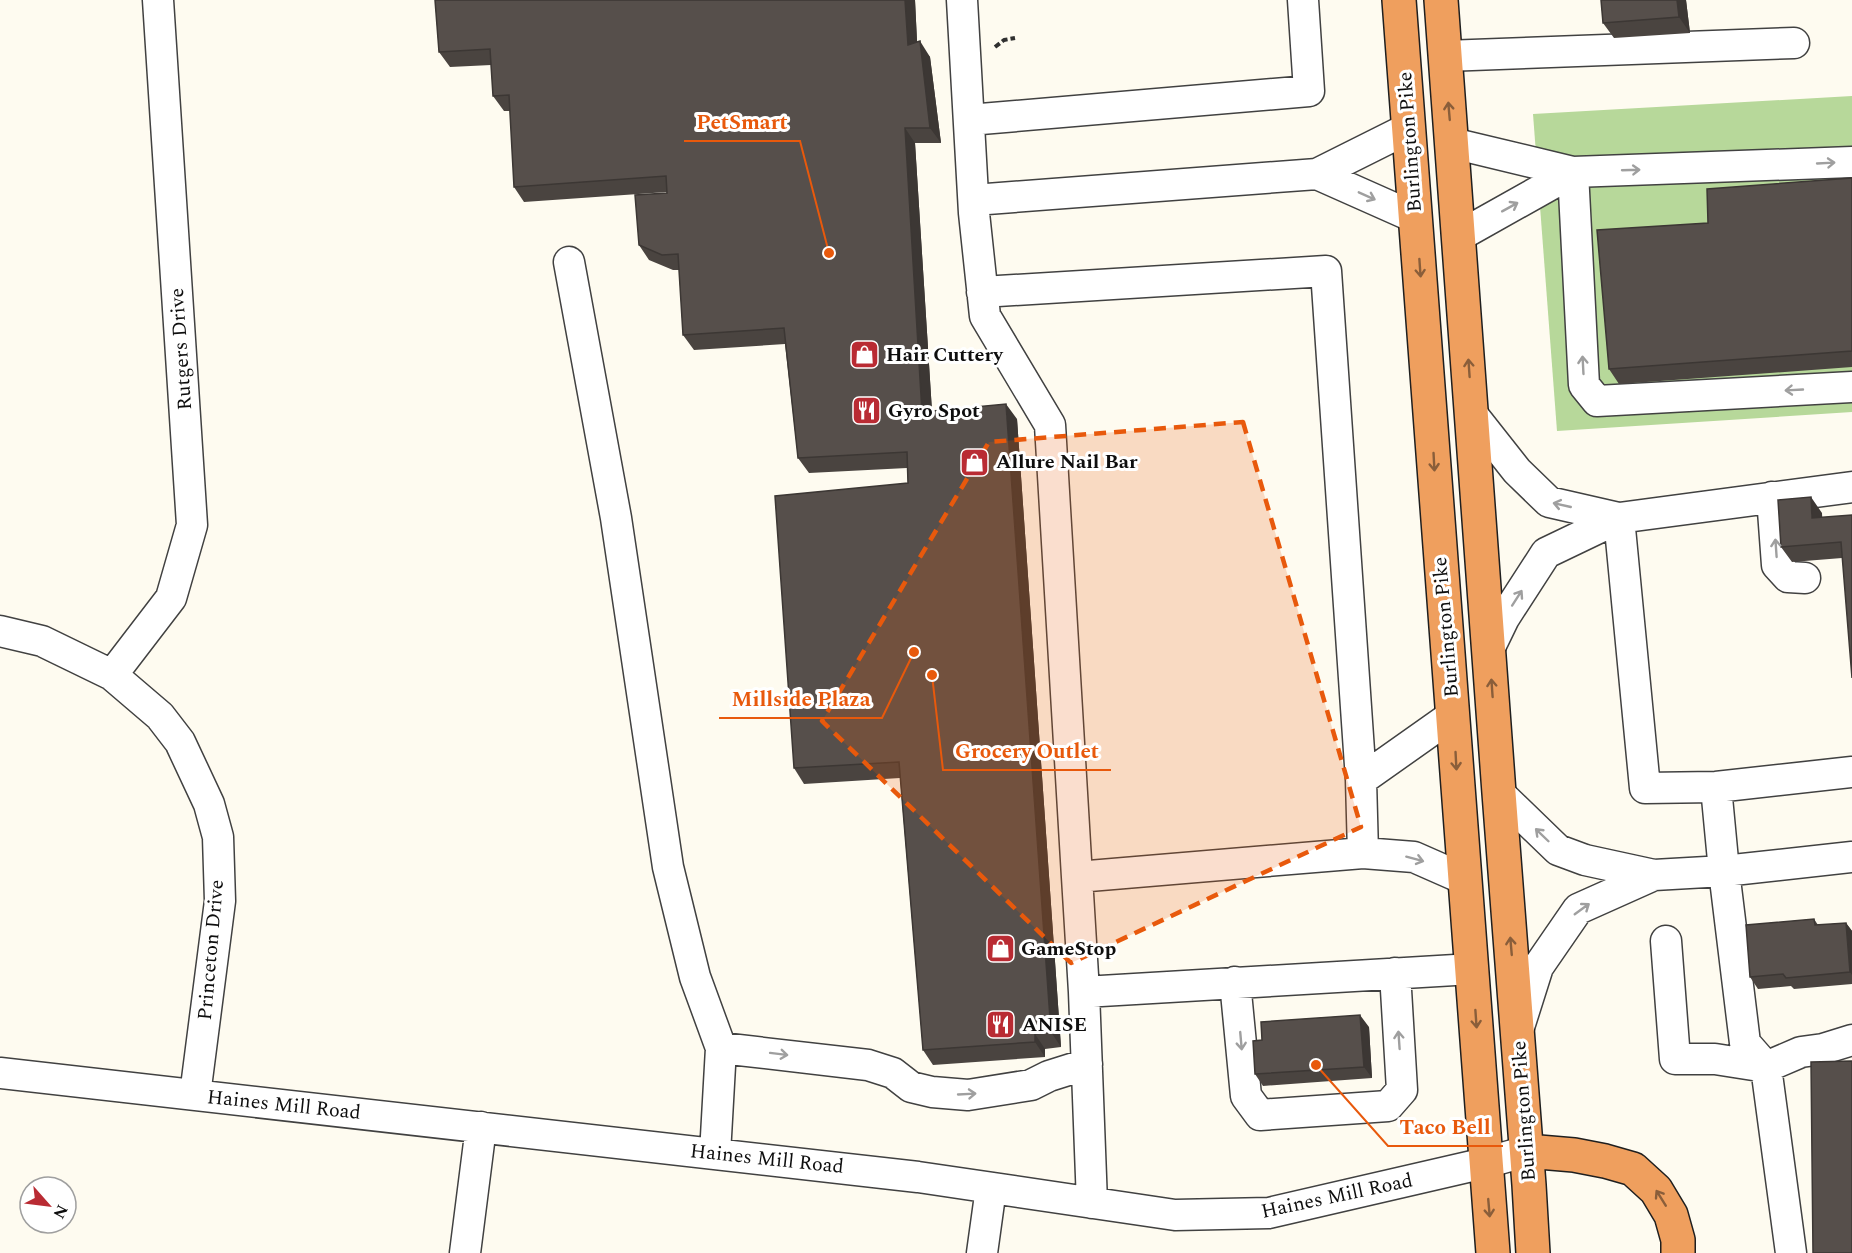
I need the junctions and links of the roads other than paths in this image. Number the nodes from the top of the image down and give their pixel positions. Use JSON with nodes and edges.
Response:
{"nodes":[{"id":1,"x":158,"y":0,"type":"edge"},
{"id":2,"x":962,"y":0,"type":"edge"},
{"id":3,"x":1303,"y":0,"type":"edge"},
{"id":4,"x":1399,"y":0,"type":"edge"},
{"id":5,"x":1441,"y":0,"type":"edge"},
{"id":6,"x":1794,"y":43,"type":"dead end"},
{"id":7,"x":1445,"y":56,"type":"junction"},
{"id":8,"x":969,"y":120,"type":"junction"},
{"id":9,"x":1409,"y":128,"type":"junction"},
{"id":10,"x":1452,"y":143,"type":"junction"},
{"id":11,"x":1852,"y":162,"type":"edge"},
{"id":12,"x":1573,"y":172,"type":"junction"},
{"id":13,"x":1317,"y":174,"type":"junction"},
{"id":14,"x":974,"y":200,"type":"junction"},
{"id":15,"x":1416,"y":218,"type":"junction"},
{"id":16,"x":1459,"y":236,"type":"junction"},
{"id":17,"x":569,"y":262,"type":"dead end"},
{"id":18,"x":982,"y":292,"type":"junction"},
{"id":19,"x":1852,"y":387,"type":"edge"},
{"id":20,"x":1472,"y":414,"type":"junction"},
{"id":21,"x":1852,"y":487,"type":"edge"},
{"id":22,"x":1772,"y":497,"type":"junction"},
{"id":23,"x":1619,"y":518,"type":"junction"},
{"id":24,"x":1805,"y":578,"type":"dead end"},
{"id":25,"x":0,"y":631,"type":"edge"},
{"id":26,"x":1489,"y":649,"type":"junction"},
{"id":27,"x":112,"y":675,"type":"junction"},
{"id":28,"x":1453,"y":715,"type":"junction"},
{"id":29,"x":1852,"y":772,"type":"edge"},
{"id":30,"x":1361,"y":780,"type":"junction"},
{"id":31,"x":1716,"y":787,"type":"junction"},
{"id":32,"x":1499,"y":793,"type":"junction"},
{"id":33,"x":1363,"y":853,"type":"junction"},
{"id":34,"x":1852,"y":857,"type":"edge"},
{"id":35,"x":1724,"y":871,"type":"junction"},
{"id":36,"x":1654,"y":875,"type":"junction"},
{"id":37,"x":1077,"y":877,"type":"junction"},
{"id":38,"x":1464,"y":879,"type":"junction"},
{"id":39,"x":1665,"y":942,"type":"dead end"},
{"id":40,"x":1472,"y":969,"type":"junction"},
{"id":41,"x":1395,"y":973,"type":"junction"},
{"id":42,"x":1235,"y":982,"type":"junction"},
{"id":43,"x":1084,"y":992,"type":"junction"},
{"id":44,"x":1518,"y":1033,"type":"junction"},
{"id":45,"x":1852,"y":1040,"type":"edge"},
{"id":46,"x":721,"y":1048,"type":"junction"},
{"id":47,"x":1087,"y":1064,"type":"junction"},
{"id":48,"x":1766,"y":1068,"type":"junction"},
{"id":49,"x":0,"y":1072,"type":"edge"},
{"id":50,"x":195,"y":1095,"type":"junction"},
{"id":51,"x":481,"y":1127,"type":"junction"},
{"id":52,"x":1527,"y":1151,"type":"junction"},
{"id":53,"x":715,"y":1154,"type":"junction"},
{"id":54,"x":1485,"y":1164,"type":"junction"},
{"id":55,"x":991,"y":1188,"type":"junction"},
{"id":56,"x":1092,"y":1203,"type":"junction"},
{"id":57,"x":465,"y":1253,"type":"edge"},
{"id":58,"x":982,"y":1253,"type":"edge"},
{"id":59,"x":1492,"y":1253,"type":"edge"},
{"id":60,"x":1533,"y":1253,"type":"edge"},
{"id":61,"x":1678,"y":1253,"type":"edge"},
{"id":62,"x":1791,"y":1253,"type":"edge"}],
"edges":[{"from":1,"to":27,"type":"street","name":"Rutgers Drive"},
{"from":2,"to":8,"type":"street"},
{"from":3,"to":8,"type":"street"},
{"from":4,"to":9,"type":"highway","name":"Burlington Pike"},
{"from":5,"to":7,"type":"highway","name":"Burlington Pike"},
{"from":6,"to":7,"type":"street"},
{"from":10,"to":7,"type":"highway","name":"Burlington Pike","one_way":true},
{"from":8,"to":14,"type":"street"},
{"from":9,"to":13,"type":"street"},
{"from":9,"to":15,"type":"highway","name":"Burlington Pike"},
{"from":10,"to":12,"type":"street"},
{"from":10,"to":16,"type":"highway","name":"Burlington Pike"},
{"from":12,"to":11,"type":"street","one_way":true},
{"from":16,"to":12,"type":"street","one_way":true},
{"from":19,"to":12,"type":"street","one_way":true},
{"from":13,"to":14,"type":"street"},
{"from":13,"to":15,"type":"street","one_way":true},
{"from":14,"to":18,"type":"street"},
{"from":15,"to":28,"type":"highway","name":"Burlington Pike","one_way":true},
{"from":20,"to":16,"type":"highway","name":"Burlington Pike","one_way":true},
{"from":17,"to":46,"type":"street"},
{"from":18,"to":30,"type":"street"},
{"from":18,"to":37,"type":"street"},
{"from":23,"to":20,"type":"street","one_way":true},
{"from":20,"to":26,"type":"highway","name":"Burlington Pike"},
{"from":21,"to":22,"type":"street"},
{"from":22,"to":23,"type":"street"},
{"from":24,"to":22,"type":"street","one_way":true},
{"from":26,"to":23,"type":"street","one_way":true},
{"from":23,"to":31,"type":"street"},
{"from":25,"to":27,"type":"street","name":"Princeton Drive"},
{"from":32,"to":26,"type":"highway","name":"Burlington Pike","one_way":true},
{"from":27,"to":50,"type":"street","name":"Princeton Drive"},
{"from":28,"to":30,"type":"street"},
{"from":28,"to":38,"type":"highway","name":"Burlington Pike","one_way":true},
{"from":29,"to":31,"type":"street"},
{"from":30,"to":33,"type":"street"},
{"from":31,"to":35,"type":"street"},
{"from":36,"to":32,"type":"street","one_way":true},
{"from":44,"to":32,"type":"highway","name":"Burlington Pike","one_way":true},
{"from":33,"to":37,"type":"street"},
{"from":33,"to":38,"type":"street","one_way":true},
{"from":34,"to":35,"type":"street"},
{"from":35,"to":36,"type":"street"},
{"from":35,"to":48,"type":"street"},
{"from":44,"to":36,"type":"street","one_way":true},
{"from":37,"to":43,"type":"street"},
{"from":38,"to":40,"type":"highway","name":"Burlington Pike"},
{"from":39,"to":48,"type":"street"},
{"from":40,"to":41,"type":"street"},
{"from":40,"to":54,"type":"highway","name":"Burlington Pike","one_way":true},
{"from":41,"to":42,"type":"street"},
{"from":42,"to":41,"type":"street","one_way":true},
{"from":42,"to":43,"type":"street"},
{"from":43,"to":47,"type":"street"},
{"from":44,"to":52,"type":"highway","name":"Burlington Pike"},
{"from":45,"to":48,"type":"street"},
{"from":46,"to":47,"type":"street","one_way":true},
{"from":46,"to":53,"type":"street"},
{"from":47,"to":56,"type":"street"},
{"from":48,"to":62,"type":"street"},
{"from":49,"to":50,"type":"street","name":"Haines Mill Road"},
{"from":50,"to":51,"type":"street","name":"Haines Mill Road"},
{"from":51,"to":53,"type":"street","name":"Haines Mill Road"},
{"from":51,"to":57,"type":"street"},
{"from":52,"to":54,"type":"street","name":"Haines Mill Road"},
{"from":52,"to":60,"type":"highway","name":"Burlington Pike"},
{"from":61,"to":52,"type":"highway","one_way":true},
{"from":53,"to":55,"type":"street","name":"Haines Mill Road"},
{"from":54,"to":56,"type":"street","name":"Haines Mill Road"},
{"from":54,"to":59,"type":"highway","name":"Burlington Pike","one_way":true},
{"from":55,"to":56,"type":"street","name":"Haines Mill Road"},
{"from":55,"to":58,"type":"street"}]}
